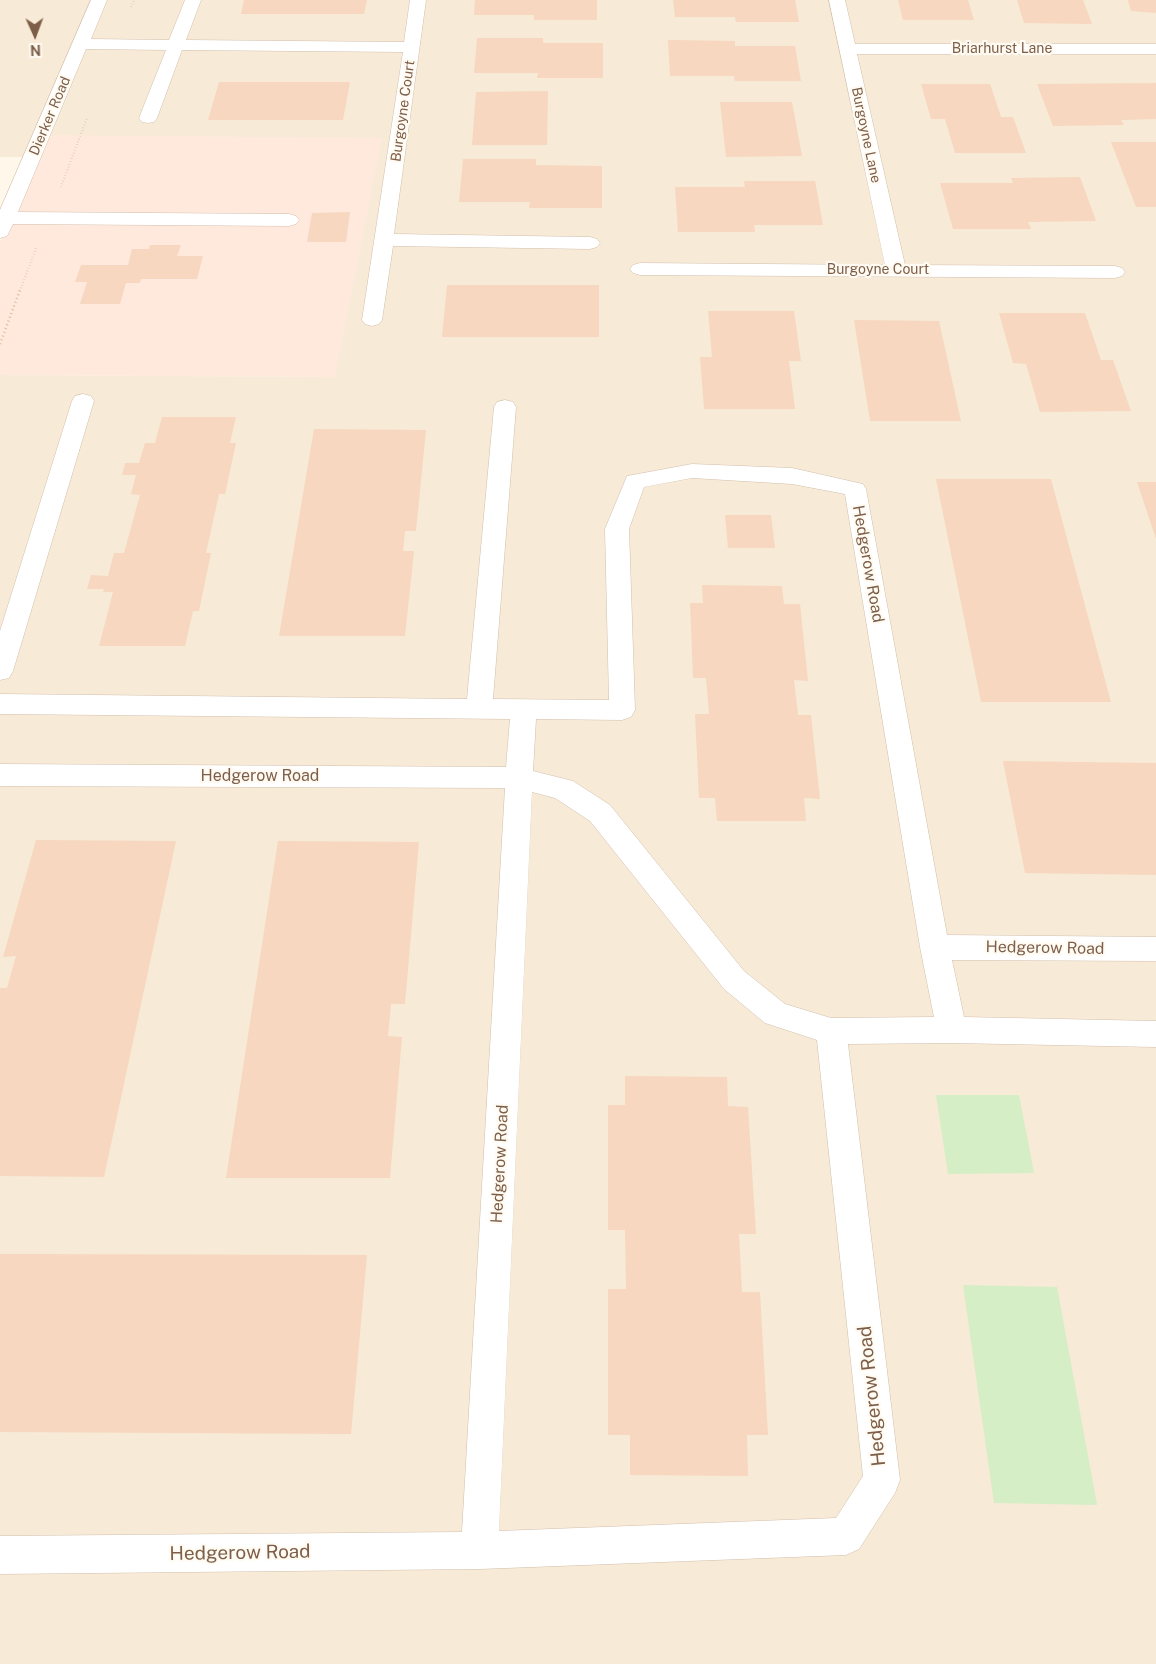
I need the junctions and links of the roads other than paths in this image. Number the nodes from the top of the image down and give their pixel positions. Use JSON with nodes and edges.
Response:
{"nodes":[{"id":1,"x":100,"y":0,"type":"edge"},
{"id":2,"x":193,"y":0,"type":"edge"},
{"id":3,"x":418,"y":0,"type":"edge"},
{"id":4,"x":837,"y":0,"type":"edge"},
{"id":5,"x":80,"y":44,"type":"junction"},
{"id":6,"x":176,"y":45,"type":"junction"},
{"id":7,"x":412,"y":47,"type":"junction"},
{"id":8,"x":847,"y":49,"type":"junction"},
{"id":9,"x":1156,"y":49,"type":"edge"},
{"id":10,"x":148,"y":118,"type":"dead end"},
{"id":11,"x":289,"y":220,"type":"dead end"},
{"id":12,"x":3,"y":225,"type":"edge"},
{"id":13,"x":384,"y":240,"type":"junction"},
{"id":14,"x":590,"y":243,"type":"dead end"},
{"id":15,"x":640,"y":269,"type":"dead end"},
{"id":16,"x":896,"y":271,"type":"junction"},
{"id":17,"x":1115,"y":272,"type":"dead end"},
{"id":18,"x":372,"y":320,"type":"dead end"},
{"id":19,"x":83,"y":401,"type":"dead end"},
{"id":20,"x":505,"y":407,"type":"dead end"},
{"id":21,"x":0,"y":671,"type":"edge"},
{"id":22,"x":0,"y":704,"type":"edge"},
{"id":23,"x":479,"y":709,"type":"junction"},
{"id":24,"x":524,"y":710,"type":"junction"},
{"id":25,"x":0,"y":775,"type":"edge"},
{"id":26,"x":519,"y":778,"type":"junction"},
{"id":27,"x":935,"y":947,"type":"junction"},
{"id":28,"x":1156,"y":949,"type":"edge"},
{"id":29,"x":952,"y":1030,"type":"junction"},
{"id":30,"x":831,"y":1031,"type":"junction"},
{"id":31,"x":1156,"y":1034,"type":"edge"},
{"id":32,"x":480,"y":1550,"type":"junction"},
{"id":33,"x":0,"y":1555,"type":"edge"}],
"edges":[{"from":1,"to":5,"type":"street","name":"Dierker Road"},
{"from":2,"to":6,"type":"street"},
{"from":3,"to":7,"type":"street"},
{"from":4,"to":8,"type":"street","name":"Burgoyne Lane"},
{"from":5,"to":6,"type":"street","name":"Burgoyne Court"},
{"from":5,"to":12,"type":"street","name":"Dierker Road"},
{"from":6,"to":7,"type":"street","name":"Burgoyne Court"},
{"from":6,"to":10,"type":"street"},
{"from":7,"to":13,"type":"street","name":"Burgoyne Court"},
{"from":8,"to":9,"type":"street","name":"Briarhurst Lane"},
{"from":8,"to":16,"type":"street","name":"Burgoyne Lane"},
{"from":11,"to":12,"type":"street"},
{"from":13,"to":14,"type":"street"},
{"from":13,"to":18,"type":"street","name":"Burgoyne Court"},
{"from":15,"to":16,"type":"street","name":"Burgoyne Court"},
{"from":16,"to":17,"type":"street","name":"Burgoyne Court"},
{"from":19,"to":21,"type":"street"},
{"from":20,"to":23,"type":"street"},
{"from":22,"to":23,"type":"street","name":"Hedgerow Road"},
{"from":23,"to":24,"type":"street","name":"Hedgerow Road"},
{"from":24,"to":26,"type":"street","name":"Hedgerow Road"},
{"from":24,"to":27,"type":"street","name":"Hedgerow Road"},
{"from":25,"to":26,"type":"street","name":"Hedgerow Road"},
{"from":26,"to":30,"type":"street","name":"Hedgerow Road"},
{"from":26,"to":32,"type":"street","name":"Hedgerow Road"},
{"from":27,"to":28,"type":"street","name":"Hedgerow Road"},
{"from":27,"to":29,"type":"street","name":"Hedgerow Road"},
{"from":29,"to":30,"type":"street","name":"Hedgerow Road"},
{"from":29,"to":31,"type":"street","name":"Hedgerow Road"},
{"from":30,"to":32,"type":"street","name":"Hedgerow Road"},
{"from":32,"to":33,"type":"street","name":"Hedgerow Road"}]}
